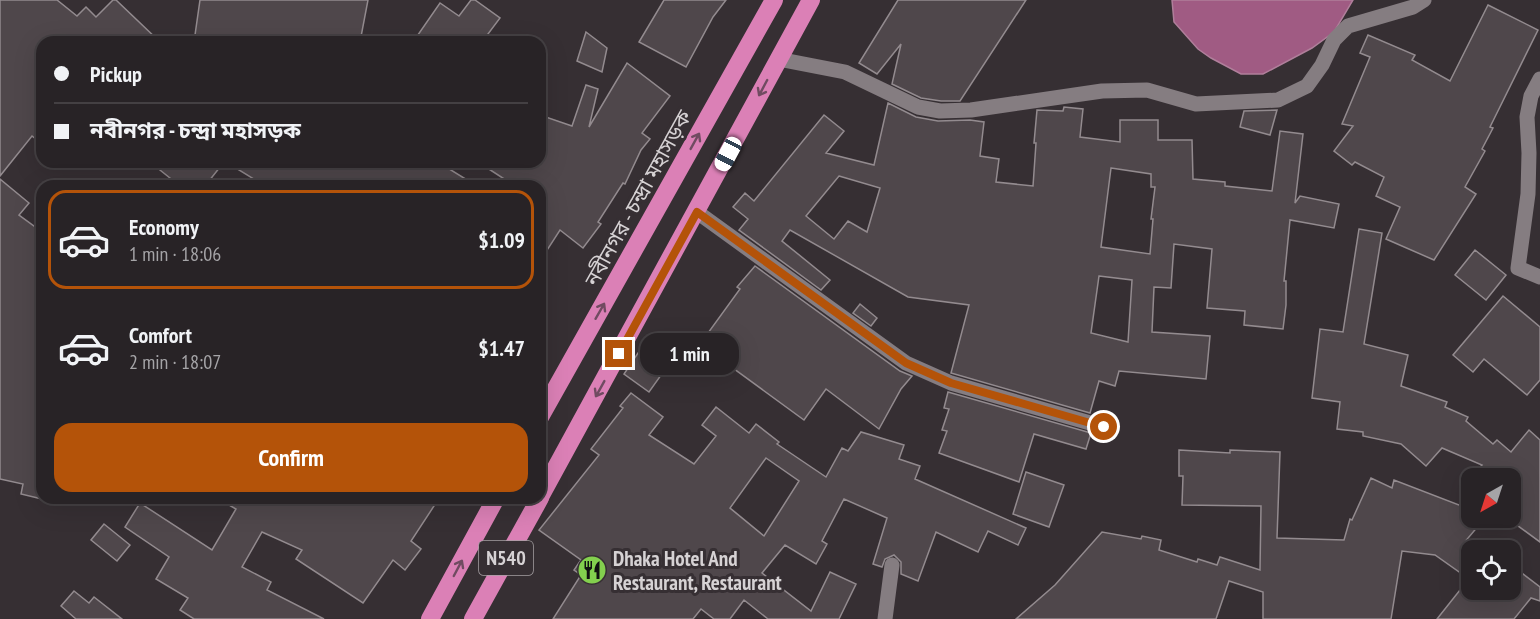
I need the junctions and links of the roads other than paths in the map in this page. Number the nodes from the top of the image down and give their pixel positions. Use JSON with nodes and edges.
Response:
{"nodes":[{"id":1,"x":774,"y":0,"type":"edge"},
{"id":2,"x":811,"y":0,"type":"edge"},
{"id":3,"x":1424,"y":0,"type":"edge"},
{"id":4,"x":778,"y":59,"type":"junction"},
{"id":5,"x":1540,"y":79,"type":"edge"},
{"id":6,"x":697,"y":212,"type":"junction"},
{"id":7,"x":1540,"y":277,"type":"edge"},
{"id":8,"x":546,"y":406,"type":"edge"},
{"id":9,"x":1104,"y":427,"type":"dead end"},
{"id":10,"x":546,"y":487,"type":"edge"},
{"id":11,"x":493,"y":504,"type":"edge"},
{"id":12,"x":537,"y":504,"type":"edge"},
{"id":13,"x":892,"y":565,"type":"dead end"},
{"id":14,"x":430,"y":619,"type":"edge"},
{"id":15,"x":473,"y":619,"type":"edge"},
{"id":16,"x":885,"y":619,"type":"edge"}],
"edges":[{"from":8,"to":1,"type":"highway","name":"নবীনগর - চন্দ্রা মহাসড়ক","one_way":true},
{"from":2,"to":4,"type":"highway","number":"N540"},
{"from":3,"to":4,"type":"street"},
{"from":4,"to":6,"type":"highway","number":"N540","one_way":true},
{"from":5,"to":7,"type":"street"},
{"from":6,"to":9,"type":"street"},
{"from":6,"to":10,"type":"highway","number":"N540","one_way":true},
{"from":14,"to":11,"type":"highway","number":"N540","one_way":true},
{"from":12,"to":15,"type":"highway","number":"N540"},
{"from":13,"to":16,"type":"street"}]}
